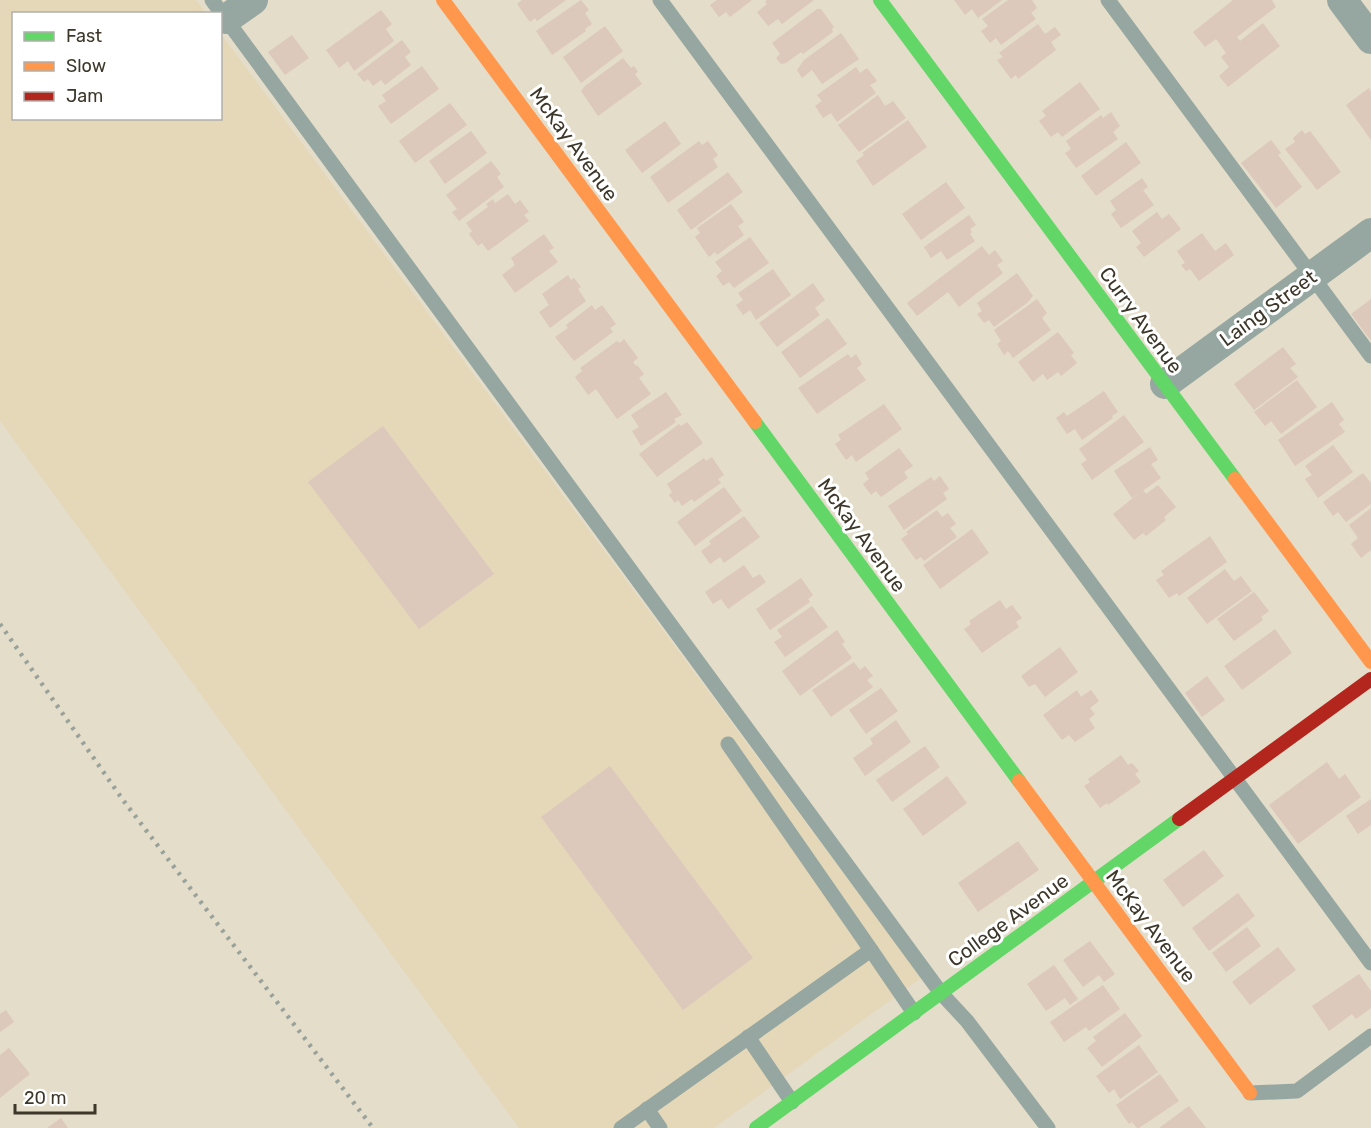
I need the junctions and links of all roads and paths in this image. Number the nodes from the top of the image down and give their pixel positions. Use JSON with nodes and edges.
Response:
{"nodes":[{"id":1,"x":253,"y":0,"type":"edge"},
{"id":2,"x":443,"y":0,"type":"edge"},
{"id":3,"x":660,"y":0,"type":"edge"},
{"id":4,"x":880,"y":0,"type":"edge"},
{"id":5,"x":1108,"y":0,"type":"edge"},
{"id":6,"x":1342,"y":0,"type":"edge"},
{"id":7,"x":219,"y":9,"type":"edge"},
{"id":8,"x":222,"y":13,"type":"edge"},
{"id":9,"x":1371,"y":39,"type":"edge"},
{"id":10,"x":1371,"y":233,"type":"edge"},
{"id":11,"x":1312,"y":276,"type":"junction"},
{"id":12,"x":1371,"y":356,"type":"edge"},
{"id":13,"x":1165,"y":384,"type":"junction"},
{"id":14,"x":1371,"y":662,"type":"edge"},
{"id":15,"x":1371,"y":679,"type":"edge"},
{"id":16,"x":728,"y":744,"type":"dead end"},
{"id":17,"x":1234,"y":778,"type":"junction"},
{"id":18,"x":1094,"y":881,"type":"junction"},
{"id":19,"x":871,"y":950,"type":"junction"},
{"id":20,"x":1371,"y":963,"type":"edge"},
{"id":21,"x":941,"y":993,"type":"junction"},
{"id":22,"x":914,"y":1012,"type":"junction"},
{"id":23,"x":1371,"y":1036,"type":"edge"},
{"id":24,"x":748,"y":1037,"type":"junction"},
{"id":25,"x":1250,"y":1093,"type":"joint"},
{"id":26,"x":792,"y":1102,"type":"junction"},
{"id":27,"x":647,"y":1109,"type":"junction"},
{"id":28,"x":621,"y":1128,"type":"edge"},
{"id":29,"x":660,"y":1128,"type":"edge"},
{"id":30,"x":756,"y":1128,"type":"edge"},
{"id":31,"x":1048,"y":1128,"type":"edge"}],
"edges":[{"from":1,"to":7,"type":"street"},
{"from":2,"to":18,"type":"street","name":"McKay Avenue"},
{"from":3,"to":17,"type":"lane"},
{"from":4,"to":13,"type":"street","name":"Curry Avenue"},
{"from":5,"to":11,"type":"lane"},
{"from":6,"to":9,"type":"street"},
{"from":8,"to":21,"type":"lane"},
{"from":10,"to":11,"type":"street","name":"Laing Street"},
{"from":11,"to":12,"type":"lane"},
{"from":11,"to":13,"type":"street","name":"Laing Street"},
{"from":13,"to":14,"type":"street","name":"Curry Avenue"},
{"from":15,"to":17,"type":"street","name":"College Avenue"},
{"from":16,"to":19,"type":"lane"},
{"from":17,"to":18,"type":"street","name":"College Avenue"},
{"from":17,"to":20,"type":"lane"},
{"from":18,"to":21,"type":"street","name":"College Avenue"},
{"from":18,"to":25,"type":"street","name":"McKay Avenue"},
{"from":19,"to":22,"type":"lane"},
{"from":19,"to":24,"type":"lane"},
{"from":21,"to":22,"type":"street","name":"College Avenue"},
{"from":21,"to":31,"type":"lane"},
{"from":22,"to":26,"type":"street","name":"College Avenue"},
{"from":23,"to":25,"type":"lane"},
{"from":24,"to":26,"type":"lane"},
{"from":24,"to":27,"type":"lane"},
{"from":26,"to":30,"type":"street","name":"College Avenue"},
{"from":27,"to":28,"type":"lane"},
{"from":27,"to":29,"type":"lane"}]}
